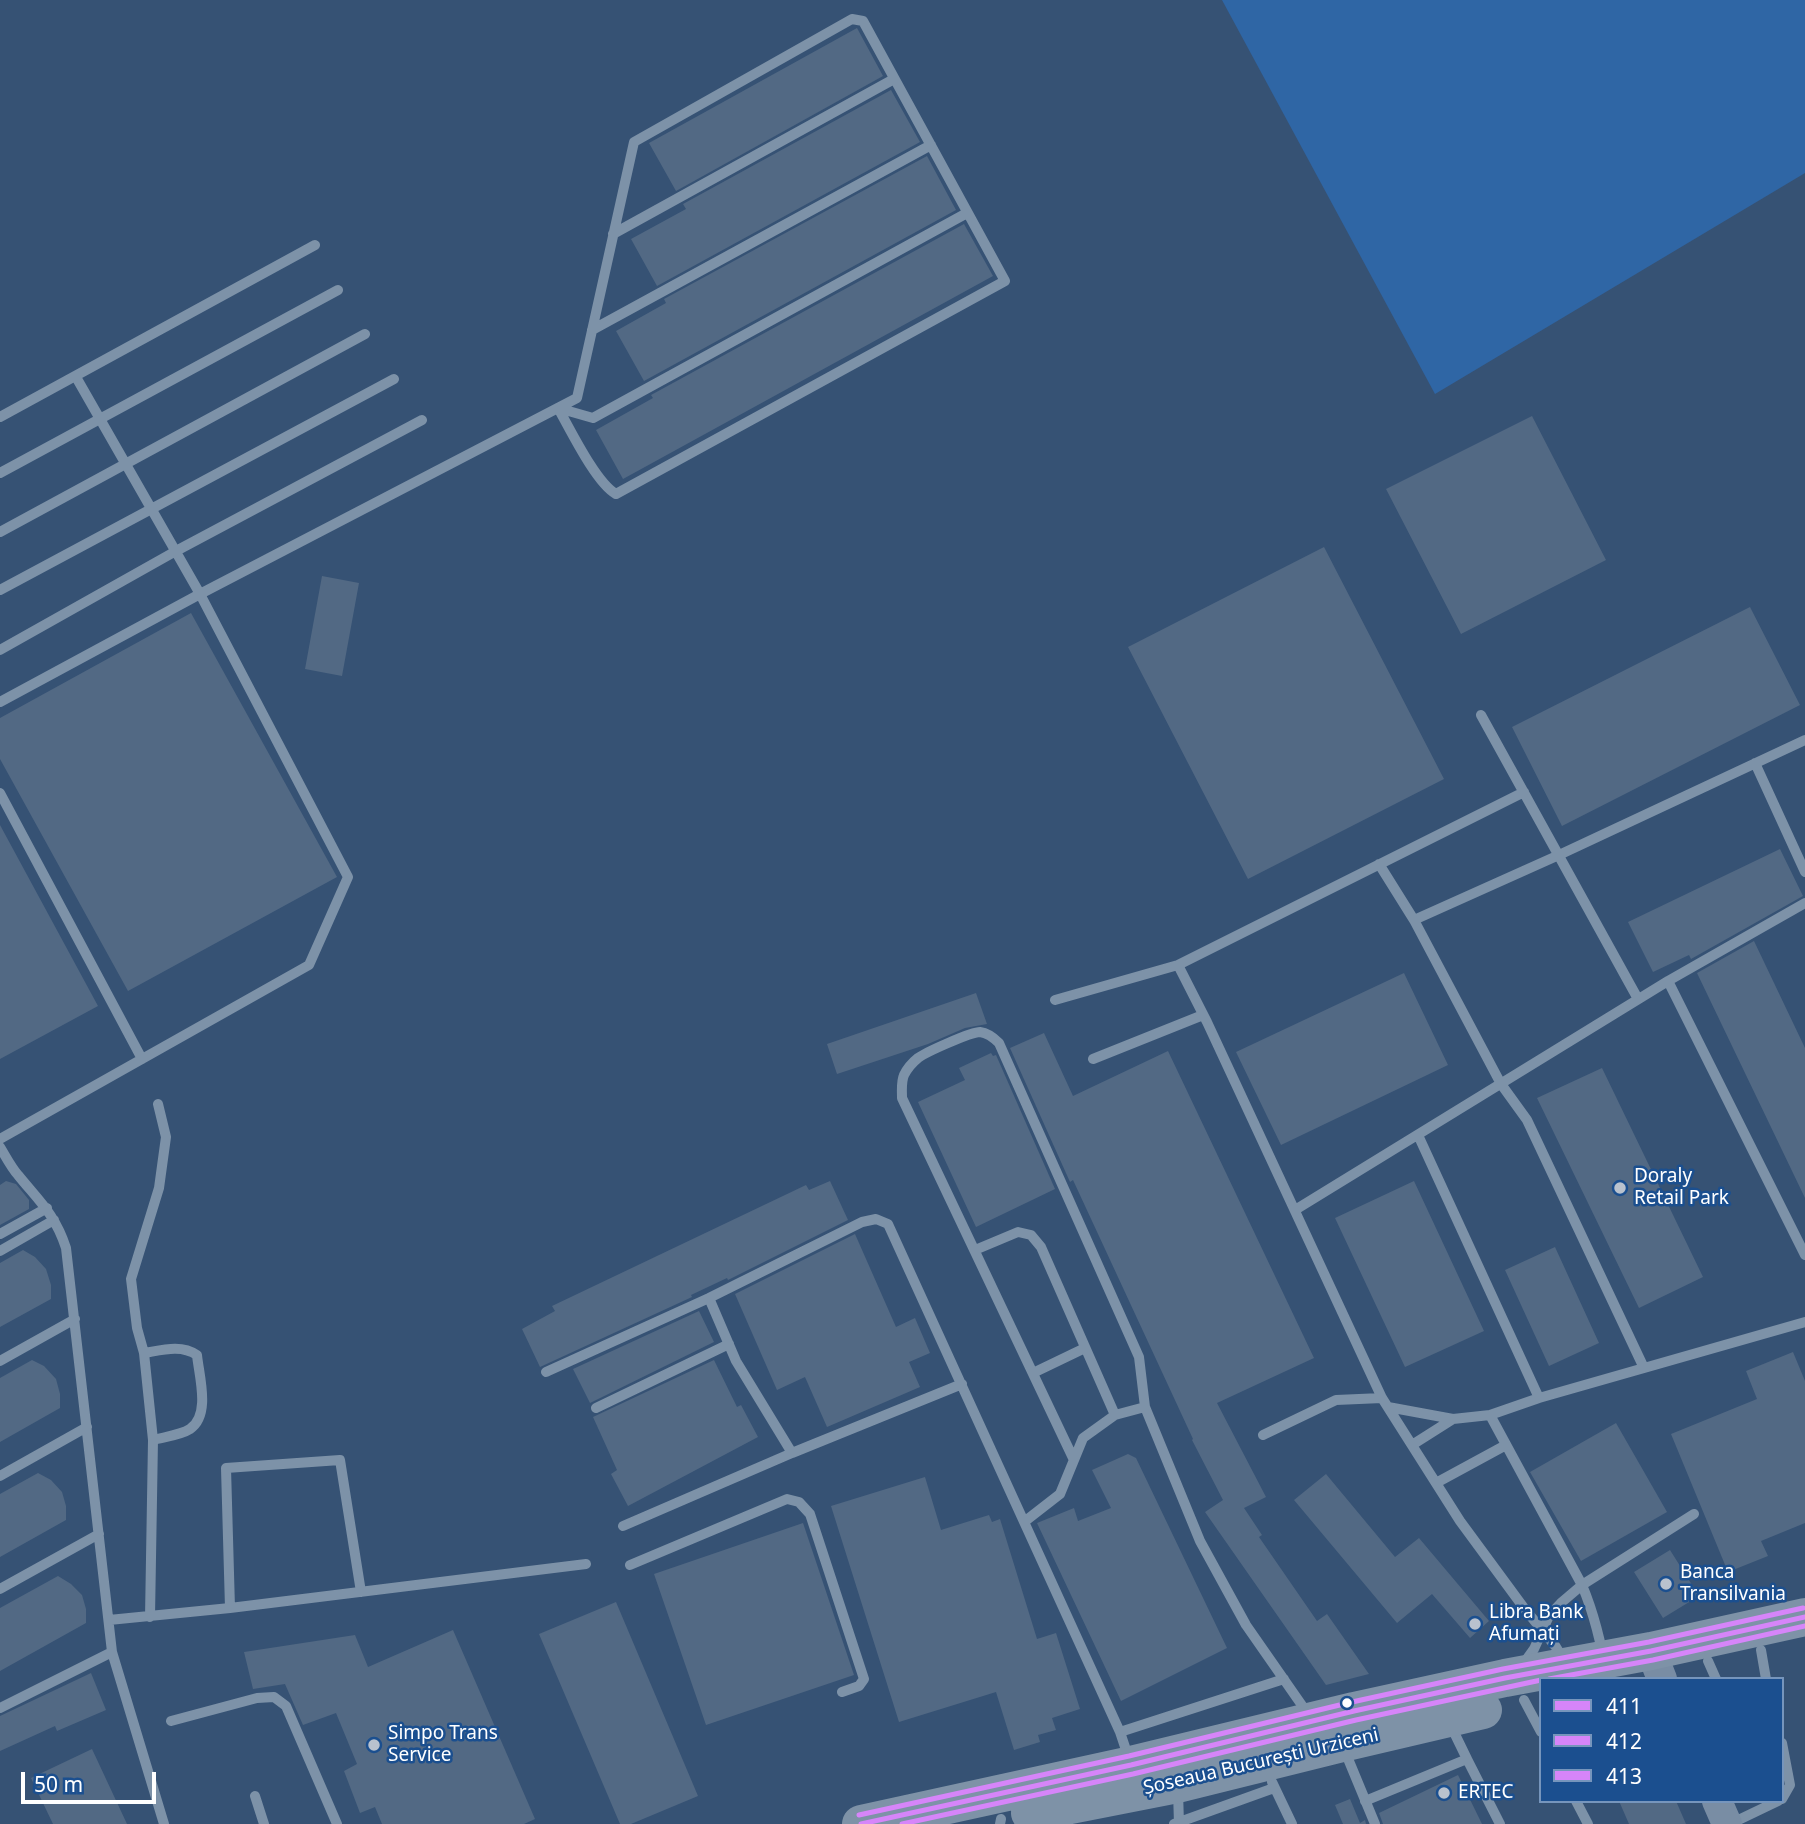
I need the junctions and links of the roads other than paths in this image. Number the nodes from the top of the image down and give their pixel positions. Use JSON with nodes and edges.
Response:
{"nodes":[{"id":1,"x":894,"y":79,"type":"junction"},
{"id":2,"x":931,"y":145,"type":"junction"},
{"id":3,"x":967,"y":213,"type":"junction"},
{"id":4,"x":613,"y":234,"type":"junction"},
{"id":5,"x":315,"y":245,"type":"dead end"},
{"id":6,"x":338,"y":290,"type":"dead end"},
{"id":7,"x":592,"y":330,"type":"junction"},
{"id":8,"x":365,"y":334,"type":"dead end"},
{"id":9,"x":76,"y":377,"type":"junction"},
{"id":10,"x":394,"y":379,"type":"dead end"},
{"id":11,"x":558,"y":408,"type":"junction"},
{"id":12,"x":0,"y":417,"type":"edge"},
{"id":13,"x":100,"y":419,"type":"junction"},
{"id":14,"x":422,"y":419,"type":"dead end"},
{"id":15,"x":125,"y":464,"type":"junction"},
{"id":16,"x":0,"y":472,"type":"edge"},
{"id":17,"x":151,"y":508,"type":"junction"},
{"id":18,"x":0,"y":532,"type":"edge"},
{"id":19,"x":176,"y":551,"type":"junction"},
{"id":20,"x":0,"y":590,"type":"edge"},
{"id":21,"x":200,"y":594,"type":"junction"},
{"id":22,"x":0,"y":650,"type":"edge"},
{"id":23,"x":0,"y":702,"type":"edge"},
{"id":24,"x":1481,"y":715,"type":"dead end"},
{"id":25,"x":1805,"y":740,"type":"edge"},
{"id":26,"x":1755,"y":763,"type":"junction"},
{"id":27,"x":1524,"y":792,"type":"junction"},
{"id":28,"x":0,"y":793,"type":"edge"},
{"id":29,"x":1559,"y":855,"type":"junction"},
{"id":30,"x":1379,"y":864,"type":"junction"},
{"id":31,"x":1805,"y":872,"type":"edge"},
{"id":32,"x":1805,"y":904,"type":"edge"},
{"id":33,"x":1414,"y":920,"type":"junction"},
{"id":34,"x":1178,"y":964,"type":"junction"},
{"id":35,"x":1668,"y":981,"type":"junction"},
{"id":36,"x":1638,"y":999,"type":"junction"},
{"id":37,"x":1055,"y":1000,"type":"dead end"},
{"id":38,"x":1203,"y":1015,"type":"junction"},
{"id":39,"x":142,"y":1059,"type":"junction"},
{"id":40,"x":1093,"y":1059,"type":"dead end"},
{"id":41,"x":1501,"y":1084,"type":"junction"},
{"id":42,"x":158,"y":1104,"type":"dead end"},
{"id":43,"x":1418,"y":1135,"type":"junction"},
{"id":44,"x":0,"y":1139,"type":"edge"},
{"id":45,"x":0,"y":1147,"type":"edge"},
{"id":46,"x":47,"y":1208,"type":"junction"},
{"id":47,"x":1295,"y":1210,"type":"junction"},
{"id":48,"x":54,"y":1220,"type":"junction"},
{"id":49,"x":0,"y":1234,"type":"edge"},
{"id":50,"x":975,"y":1250,"type":"junction"},
{"id":51,"x":0,"y":1251,"type":"edge"},
{"id":52,"x":1805,"y":1255,"type":"edge"},
{"id":53,"x":709,"y":1298,"type":"junction"},
{"id":54,"x":75,"y":1319,"type":"junction"},
{"id":55,"x":1803,"y":1323,"type":"edge"},
{"id":56,"x":1805,"y":1335,"type":"edge"},
{"id":57,"x":729,"y":1344,"type":"junction"},
{"id":58,"x":1085,"y":1348,"type":"junction"},
{"id":59,"x":145,"y":1353,"type":"junction"},
{"id":60,"x":0,"y":1361,"type":"edge"},
{"id":61,"x":1644,"y":1368,"type":"junction"},
{"id":62,"x":546,"y":1372,"type":"dead end"},
{"id":63,"x":1033,"y":1373,"type":"junction"},
{"id":64,"x":962,"y":1384,"type":"junction"},
{"id":65,"x":1539,"y":1398,"type":"junction"},
{"id":66,"x":1385,"y":1402,"type":"junction"},
{"id":67,"x":1145,"y":1407,"type":"junction"},
{"id":68,"x":596,"y":1408,"type":"dead end"},
{"id":69,"x":1115,"y":1415,"type":"junction"},
{"id":70,"x":1490,"y":1415,"type":"junction"},
{"id":71,"x":1453,"y":1419,"type":"junction"},
{"id":72,"x":87,"y":1427,"type":"junction"},
{"id":73,"x":1263,"y":1435,"type":"dead end"},
{"id":74,"x":153,"y":1440,"type":"junction"},
{"id":75,"x":1412,"y":1445,"type":"junction"},
{"id":76,"x":1506,"y":1445,"type":"junction"},
{"id":77,"x":792,"y":1452,"type":"junction"},
{"id":78,"x":1074,"y":1460,"type":"junction"},
{"id":79,"x":0,"y":1476,"type":"edge"},
{"id":80,"x":1436,"y":1483,"type":"junction"},
{"id":81,"x":1693,"y":1514,"type":"dead end"},
{"id":82,"x":1024,"y":1522,"type":"junction"},
{"id":83,"x":623,"y":1526,"type":"dead end"},
{"id":84,"x":99,"y":1534,"type":"junction"},
{"id":85,"x":586,"y":1564,"type":"dead end"},
{"id":86,"x":630,"y":1565,"type":"dead end"},
{"id":87,"x":1582,"y":1585,"type":"junction"},
{"id":88,"x":0,"y":1589,"type":"edge"},
{"id":89,"x":361,"y":1592,"type":"junction"},
{"id":90,"x":230,"y":1608,"type":"junction"},
{"id":91,"x":150,"y":1617,"type":"junction"},
{"id":92,"x":1805,"y":1617,"type":"edge"},
{"id":93,"x":108,"y":1620,"type":"junction"},
{"id":94,"x":1543,"y":1629,"type":"junction"},
{"id":95,"x":1805,"y":1640,"type":"edge"},
{"id":96,"x":112,"y":1652,"type":"junction"},
{"id":97,"x":1764,"y":1664,"type":"edge"},
{"id":98,"x":1657,"y":1667,"type":"edge"},
{"id":99,"x":1712,"y":1670,"type":"edge"},
{"id":100,"x":1594,"y":1672,"type":"edge"},
{"id":101,"x":1284,"y":1679,"type":"junction"},
{"id":102,"x":842,"y":1692,"type":"dead end"},
{"id":103,"x":1528,"y":1702,"type":"edge"},
{"id":104,"x":0,"y":1708,"type":"edge"},
{"id":105,"x":1447,"y":1718,"type":"junction"},
{"id":106,"x":171,"y":1721,"type":"dead end"},
{"id":107,"x":1328,"y":1732,"type":"junction"},
{"id":108,"x":1126,"y":1748,"type":"junction"},
{"id":109,"x":1784,"y":1754,"type":"edge"},
{"id":110,"x":1467,"y":1759,"type":"junction"},
{"id":111,"x":1269,"y":1776,"type":"junction"},
{"id":112,"x":1178,"y":1784,"type":"junction"},
{"id":113,"x":1784,"y":1794,"type":"edge"},
{"id":114,"x":254,"y":1796,"type":"dead end"},
{"id":115,"x":1365,"y":1801,"type":"junction"},
{"id":116,"x":1577,"y":1803,"type":"edge"},
{"id":117,"x":1718,"y":1803,"type":"edge"},
{"id":118,"x":1774,"y":1803,"type":"edge"},
{"id":119,"x":994,"y":1822,"type":"edge"},
{"id":120,"x":1177,"y":1823,"type":"edge"},
{"id":121,"x":164,"y":1824,"type":"edge"},
{"id":122,"x":264,"y":1824,"type":"edge"},
{"id":123,"x":337,"y":1824,"type":"edge"},
{"id":124,"x":861,"y":1824,"type":"edge"},
{"id":125,"x":1292,"y":1824,"type":"edge"},
{"id":126,"x":1375,"y":1824,"type":"edge"},
{"id":127,"x":1500,"y":1824,"type":"edge"},
{"id":128,"x":1588,"y":1824,"type":"edge"},
{"id":129,"x":1729,"y":1824,"type":"edge"}],
"edges":[{"from":1,"to":2,"type":"lane"},
{"from":1,"to":4,"type":"lane"},
{"from":1,"to":4,"type":"lane"},
{"from":2,"to":3,"type":"lane"},
{"from":2,"to":7,"type":"lane"},
{"from":3,"to":11,"type":"lane"},
{"from":3,"to":11,"type":"lane"},
{"from":4,"to":7,"type":"lane"},
{"from":5,"to":9,"type":"lane"},
{"from":6,"to":13,"type":"lane"},
{"from":7,"to":11,"type":"lane"},
{"from":8,"to":15,"type":"lane"},
{"from":9,"to":12,"type":"lane"},
{"from":9,"to":13,"type":"lane"},
{"from":10,"to":17,"type":"lane"},
{"from":11,"to":21,"type":"lane"},
{"from":13,"to":15,"type":"lane"},
{"from":13,"to":16,"type":"lane"},
{"from":14,"to":19,"type":"lane"},
{"from":15,"to":17,"type":"lane"},
{"from":15,"to":18,"type":"lane"},
{"from":17,"to":19,"type":"lane"},
{"from":17,"to":20,"type":"lane"},
{"from":19,"to":21,"type":"lane"},
{"from":19,"to":22,"type":"lane"},
{"from":21,"to":23,"type":"lane"},
{"from":21,"to":39,"type":"lane"},
{"from":24,"to":27,"type":"lane"},
{"from":25,"to":26,"type":"lane"},
{"from":26,"to":29,"type":"lane"},
{"from":26,"to":31,"type":"lane"},
{"from":27,"to":29,"type":"lane"},
{"from":27,"to":30,"type":"lane"},
{"from":28,"to":39,"type":"lane"},
{"from":29,"to":33,"type":"lane"},
{"from":29,"to":36,"type":"lane"},
{"from":30,"to":33,"type":"lane"},
{"from":30,"to":34,"type":"lane"},
{"from":32,"to":35,"type":"lane"},
{"from":33,"to":41,"type":"lane"},
{"from":34,"to":37,"type":"lane"},
{"from":34,"to":38,"type":"lane"},
{"from":35,"to":36,"type":"lane"},
{"from":35,"to":52,"type":"lane"},
{"from":36,"to":41,"type":"lane"},
{"from":38,"to":40,"type":"lane"},
{"from":38,"to":47,"type":"lane"},
{"from":39,"to":44,"type":"lane"},
{"from":41,"to":43,"type":"lane"},
{"from":41,"to":61,"type":"lane"},
{"from":42,"to":59,"type":"lane"},
{"from":43,"to":47,"type":"lane"},
{"from":43,"to":65,"type":"lane"},
{"from":45,"to":46,"type":"lane"},
{"from":46,"to":48,"type":"lane"},
{"from":46,"to":49,"type":"lane"},
{"from":47,"to":66,"type":"lane"},
{"from":48,"to":51,"type":"lane"},
{"from":48,"to":54,"type":"lane"},
{"from":50,"to":58,"type":"lane"},
{"from":50,"to":63,"type":"lane"},
{"from":50,"to":67,"type":"lane"},
{"from":53,"to":57,"type":"lane"},
{"from":53,"to":62,"type":"lane"},
{"from":53,"to":64,"type":"lane"},
{"from":54,"to":60,"type":"lane"},
{"from":54,"to":72,"type":"lane"},
{"from":55,"to":56,"type":"lane"},
{"from":55,"to":61,"type":"lane"},
{"from":57,"to":68,"type":"lane"},
{"from":57,"to":77,"type":"lane"},
{"from":58,"to":63,"type":"lane"},
{"from":58,"to":69,"type":"lane"},
{"from":59,"to":74,"type":"lane"},
{"from":59,"to":74,"type":"lane"},
{"from":61,"to":65,"type":"lane"},
{"from":63,"to":78,"type":"lane"},
{"from":64,"to":77,"type":"lane"},
{"from":64,"to":82,"type":"lane"},
{"from":65,"to":70,"type":"lane"},
{"from":66,"to":71,"type":"lane"},
{"from":66,"to":73,"type":"lane"},
{"from":66,"to":75,"type":"lane"},
{"from":67,"to":69,"type":"lane"},
{"from":67,"to":101,"type":"lane"},
{"from":69,"to":78,"type":"lane"},
{"from":70,"to":71,"type":"lane"},
{"from":70,"to":76,"type":"lane"},
{"from":71,"to":75,"type":"lane"},
{"from":72,"to":79,"type":"lane"},
{"from":72,"to":84,"type":"lane"},
{"from":74,"to":91,"type":"lane"},
{"from":75,"to":80,"type":"lane"},
{"from":76,"to":80,"type":"lane"},
{"from":76,"to":87,"type":"lane"},
{"from":77,"to":83,"type":"lane"},
{"from":78,"to":82,"type":"lane"},
{"from":80,"to":94,"type":"lane"},
{"from":81,"to":87,"type":"lane"},
{"from":82,"to":108,"type":"lane"},
{"from":84,"to":88,"type":"lane"},
{"from":84,"to":93,"type":"lane"},
{"from":85,"to":89,"type":"lane"},
{"from":86,"to":102,"type":"lane"},
{"from":87,"to":94,"type":"lane"},
{"from":87,"to":100,"type":"lane"},
{"from":89,"to":90,"type":"lane"},
{"from":89,"to":90,"type":"lane"},
{"from":90,"to":91,"type":"lane"},
{"from":91,"to":93,"type":"lane"},
{"from":92,"to":98,"type":"highway","name":"Șoseaua București Urziceni"},
{"from":93,"to":96,"type":"lane"},
{"from":94,"to":100,"type":"lane"},
{"from":94,"to":103,"type":"lane"},
{"from":95,"to":97,"type":"highway","name":"Șoseaua București Urziceni"},
{"from":96,"to":104,"type":"lane"},
{"from":96,"to":121,"type":"lane"},
{"from":97,"to":99,"type":"highway","name":"Șoseaua București Urziceni"},
{"from":98,"to":99,"type":"highway","name":"Șoseaua București Urziceni"},
{"from":98,"to":100,"type":"highway","name":"Șoseaua București Urziceni"},
{"from":101,"to":107,"type":"lane"},
{"from":101,"to":108,"type":"lane"},
{"from":103,"to":105,"type":"highway","name":"Șoseaua București Urziceni"},
{"from":103,"to":107,"type":"highway","name":"Șoseaua București Urziceni"},
{"from":105,"to":107,"type":"highway","name":"Șoseaua București Urziceni"},
{"from":105,"to":110,"type":"lane"},
{"from":106,"to":123,"type":"lane"},
{"from":107,"to":108,"type":"highway","name":"Șoseaua București Urziceni"},
{"from":107,"to":111,"type":"highway","name":"Șoseaua București Urziceni"},
{"from":107,"to":115,"type":"lane"},
{"from":108,"to":124,"type":"highway","name":"Șoseaua București Urziceni"},
{"from":109,"to":113,"type":"lane"},
{"from":110,"to":115,"type":"lane"},
{"from":110,"to":127,"type":"lane"},
{"from":111,"to":112,"type":"highway","name":"Șoseaua București Urziceni"},
{"from":111,"to":120,"type":"lane"},
{"from":111,"to":125,"type":"lane"},
{"from":112,"to":119,"type":"highway","name":"Șoseaua București Urziceni"},
{"from":112,"to":120,"type":"lane"},
{"from":114,"to":122,"type":"lane"},
{"from":115,"to":126,"type":"lane"},
{"from":116,"to":128,"type":"lane"},
{"from":117,"to":129,"type":"street"},
{"from":118,"to":129,"type":"lane"}]}
